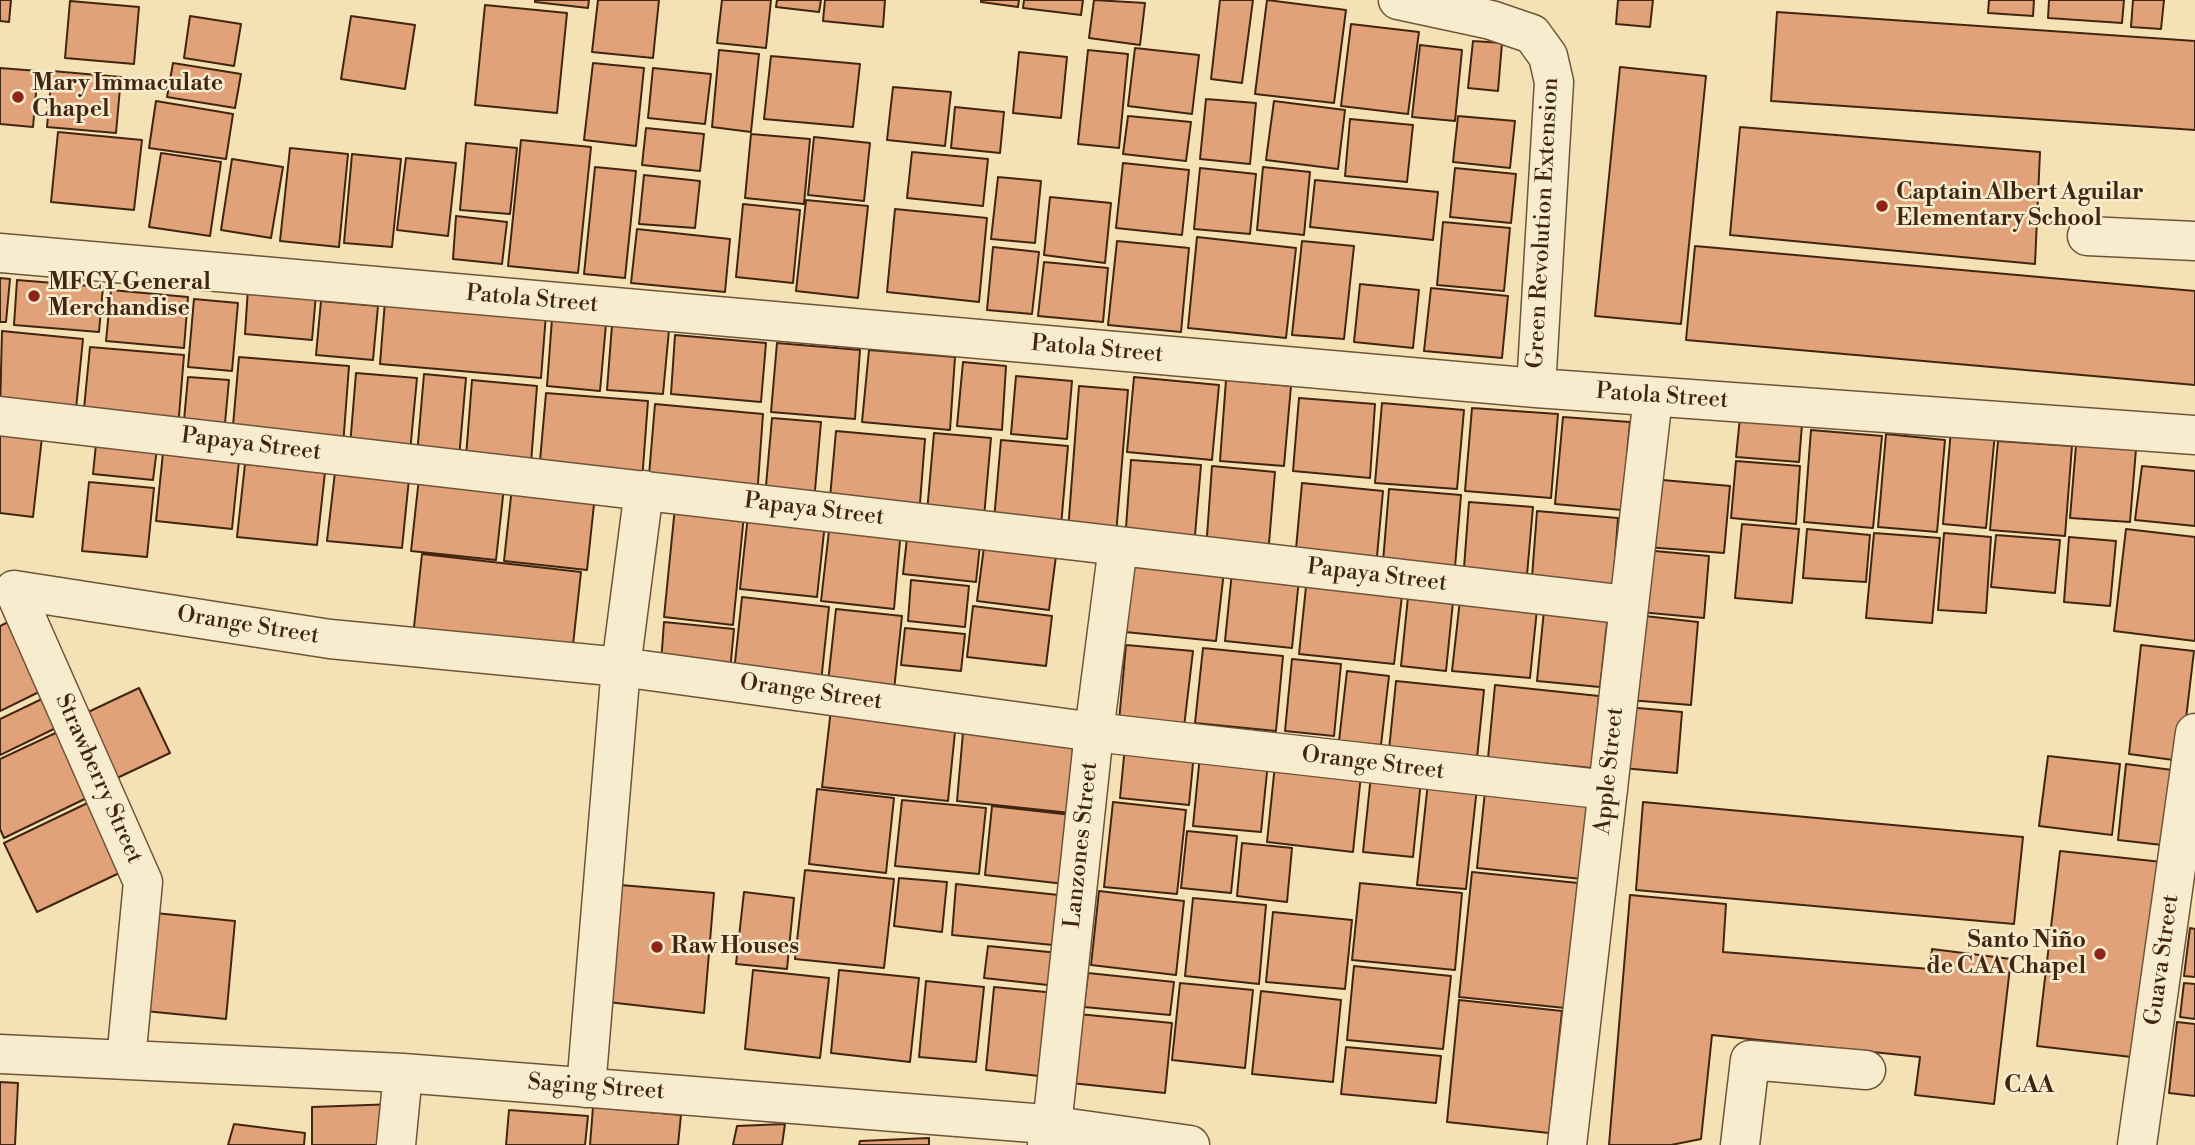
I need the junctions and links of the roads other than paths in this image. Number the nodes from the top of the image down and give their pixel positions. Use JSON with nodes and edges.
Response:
{"nodes":[{"id":1,"x":1398,"y":0,"type":"edge"},
{"id":2,"x":1493,"y":10,"type":"edge"},
{"id":3,"x":2087,"y":236,"type":"dead end"},
{"id":4,"x":2195,"y":242,"type":"edge"},
{"id":5,"x":0,"y":253,"type":"edge"},
{"id":6,"x":1536,"y":388,"type":"junction"},
{"id":7,"x":1653,"y":397,"type":"junction"},
{"id":8,"x":0,"y":416,"type":"edge"},
{"id":9,"x":2195,"y":435,"type":"edge"},
{"id":10,"x":645,"y":490,"type":"junction"},
{"id":11,"x":1118,"y":546,"type":"junction"},
{"id":12,"x":14,"y":590,"type":"joint"},
{"id":13,"x":1628,"y":605,"type":"junction"},
{"id":14,"x":621,"y":667,"type":"junction"},
{"id":15,"x":1094,"y":732,"type":"junction"},
{"id":16,"x":2195,"y":733,"type":"edge"},
{"id":17,"x":1608,"y":790,"type":"junction"},
{"id":18,"x":0,"y":1054,"type":"edge"},
{"id":19,"x":127,"y":1059,"type":"junction"},
{"id":20,"x":1866,"y":1070,"type":"dead end"},
{"id":21,"x":403,"y":1073,"type":"junction"},
{"id":22,"x":586,"y":1088,"type":"junction"},
{"id":23,"x":1050,"y":1135,"type":"edge"},
{"id":24,"x":396,"y":1145,"type":"edge"},
{"id":25,"x":1190,"y":1145,"type":"edge"},
{"id":26,"x":1567,"y":1145,"type":"edge"},
{"id":27,"x":1740,"y":1145,"type":"edge"},
{"id":28,"x":2137,"y":1145,"type":"edge"}],
"edges":[{"from":1,"to":2,"type":"street","name":"Green Revolution Extension"},
{"from":2,"to":6,"type":"street","name":"Green Revolution Extension"},
{"from":3,"to":4,"type":"street"},
{"from":5,"to":6,"type":"street","name":"Patola Street"},
{"from":6,"to":7,"type":"street","name":"Patola Street"},
{"from":7,"to":9,"type":"street","name":"Patola Street"},
{"from":7,"to":13,"type":"street","name":"Apple Street"},
{"from":8,"to":10,"type":"street","name":"Papaya Street"},
{"from":10,"to":11,"type":"street","name":"Papaya Street"},
{"from":10,"to":14,"type":"street"},
{"from":11,"to":13,"type":"street","name":"Papaya Street"},
{"from":11,"to":15,"type":"street","name":"Lanzones Street"},
{"from":12,"to":14,"type":"street","name":"Orange Street"},
{"from":12,"to":19,"type":"street","name":"Strawberry Street"},
{"from":13,"to":17,"type":"street","name":"Apple Street"},
{"from":14,"to":15,"type":"street","name":"Orange Street"},
{"from":14,"to":22,"type":"street"},
{"from":15,"to":17,"type":"street","name":"Orange Street"},
{"from":15,"to":23,"type":"street","name":"Lanzones Street"},
{"from":16,"to":28,"type":"street","name":"Guava Street"},
{"from":17,"to":26,"type":"street","name":"Apple Street"},
{"from":18,"to":19,"type":"street","name":"Saging Street"},
{"from":19,"to":21,"type":"street","name":"Saging Street"},
{"from":20,"to":27,"type":"street"},
{"from":21,"to":22,"type":"street","name":"Saging Street"},
{"from":21,"to":24,"type":"street"},
{"from":22,"to":23,"type":"street","name":"Saging Street"},
{"from":23,"to":25,"type":"street","name":"Saging Street"}]}
